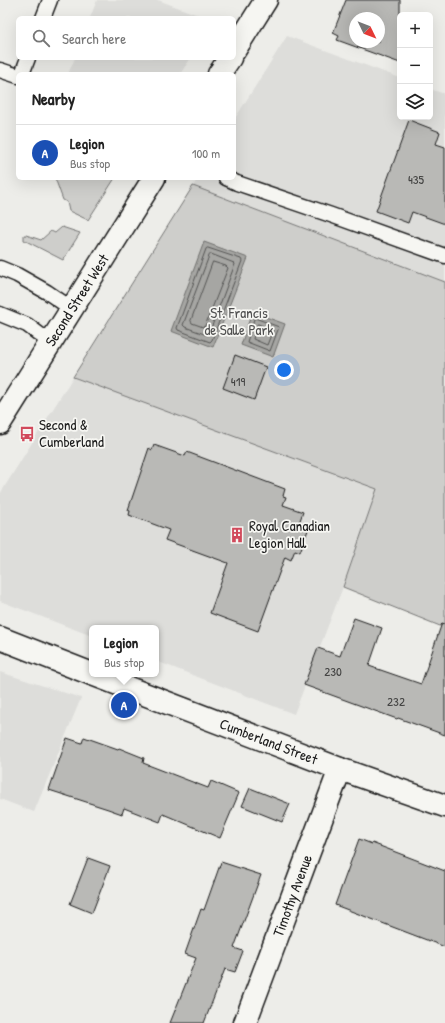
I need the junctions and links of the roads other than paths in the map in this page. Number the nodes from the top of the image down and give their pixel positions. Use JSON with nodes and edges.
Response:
{"nodes":[{"id":1,"x":50,"y":0,"type":"edge"},
{"id":2,"x":266,"y":0,"type":"edge"},
{"id":3,"x":44,"y":16,"type":"edge"},
{"id":4,"x":236,"y":48,"type":"edge"},
{"id":5,"x":27,"y":60,"type":"edge"},
{"id":6,"x":229,"y":60,"type":"edge"},
{"id":7,"x":0,"y":70,"type":"edge"},
{"id":8,"x":23,"y":72,"type":"edge"},
{"id":9,"x":221,"y":72,"type":"edge"},
{"id":10,"x":16,"y":75,"type":"edge"},
{"id":11,"x":153,"y":180,"type":"edge"},
{"id":12,"x":230,"y":180,"type":"edge"},
{"id":13,"x":445,"y":256,"type":"edge"},
{"id":14,"x":0,"y":268,"type":"edge"},
{"id":15,"x":72,"y":309,"type":"junction"},
{"id":16,"x":0,"y":314,"type":"edge"},
{"id":17,"x":51,"y":342,"type":"junction"},
{"id":18,"x":0,"y":423,"type":"edge"},
{"id":19,"x":0,"y":638,"type":"edge"},
{"id":20,"x":89,"y":673,"type":"edge"},
{"id":21,"x":100,"y":677,"type":"edge"},
{"id":22,"x":340,"y":769,"type":"junction"},
{"id":23,"x":445,"y":806,"type":"edge"},
{"id":24,"x":244,"y":1023,"type":"edge"}],
"edges":[{"from":1,"to":3,"type":"lane"},
{"from":2,"to":4,"type":"street"},
{"from":5,"to":8,"type":"lane"},
{"from":6,"to":9,"type":"street"},
{"from":7,"to":10,"type":"lane"},
{"from":11,"to":15,"type":"street","name":"Second Street West"},
{"from":12,"to":13,"type":"lane"},
{"from":14,"to":15,"type":"lane"},
{"from":15,"to":17,"type":"street","name":"Second Street West"},
{"from":16,"to":17,"type":"lane"},
{"from":17,"to":18,"type":"street","name":"Second Street West"},
{"from":19,"to":20,"type":"street","name":"Cumberland Street"},
{"from":21,"to":22,"type":"street","name":"Cumberland Street"},
{"from":22,"to":23,"type":"street","name":"Cumberland Street"},
{"from":22,"to":24,"type":"street","name":"Timothy Avenue"}]}
